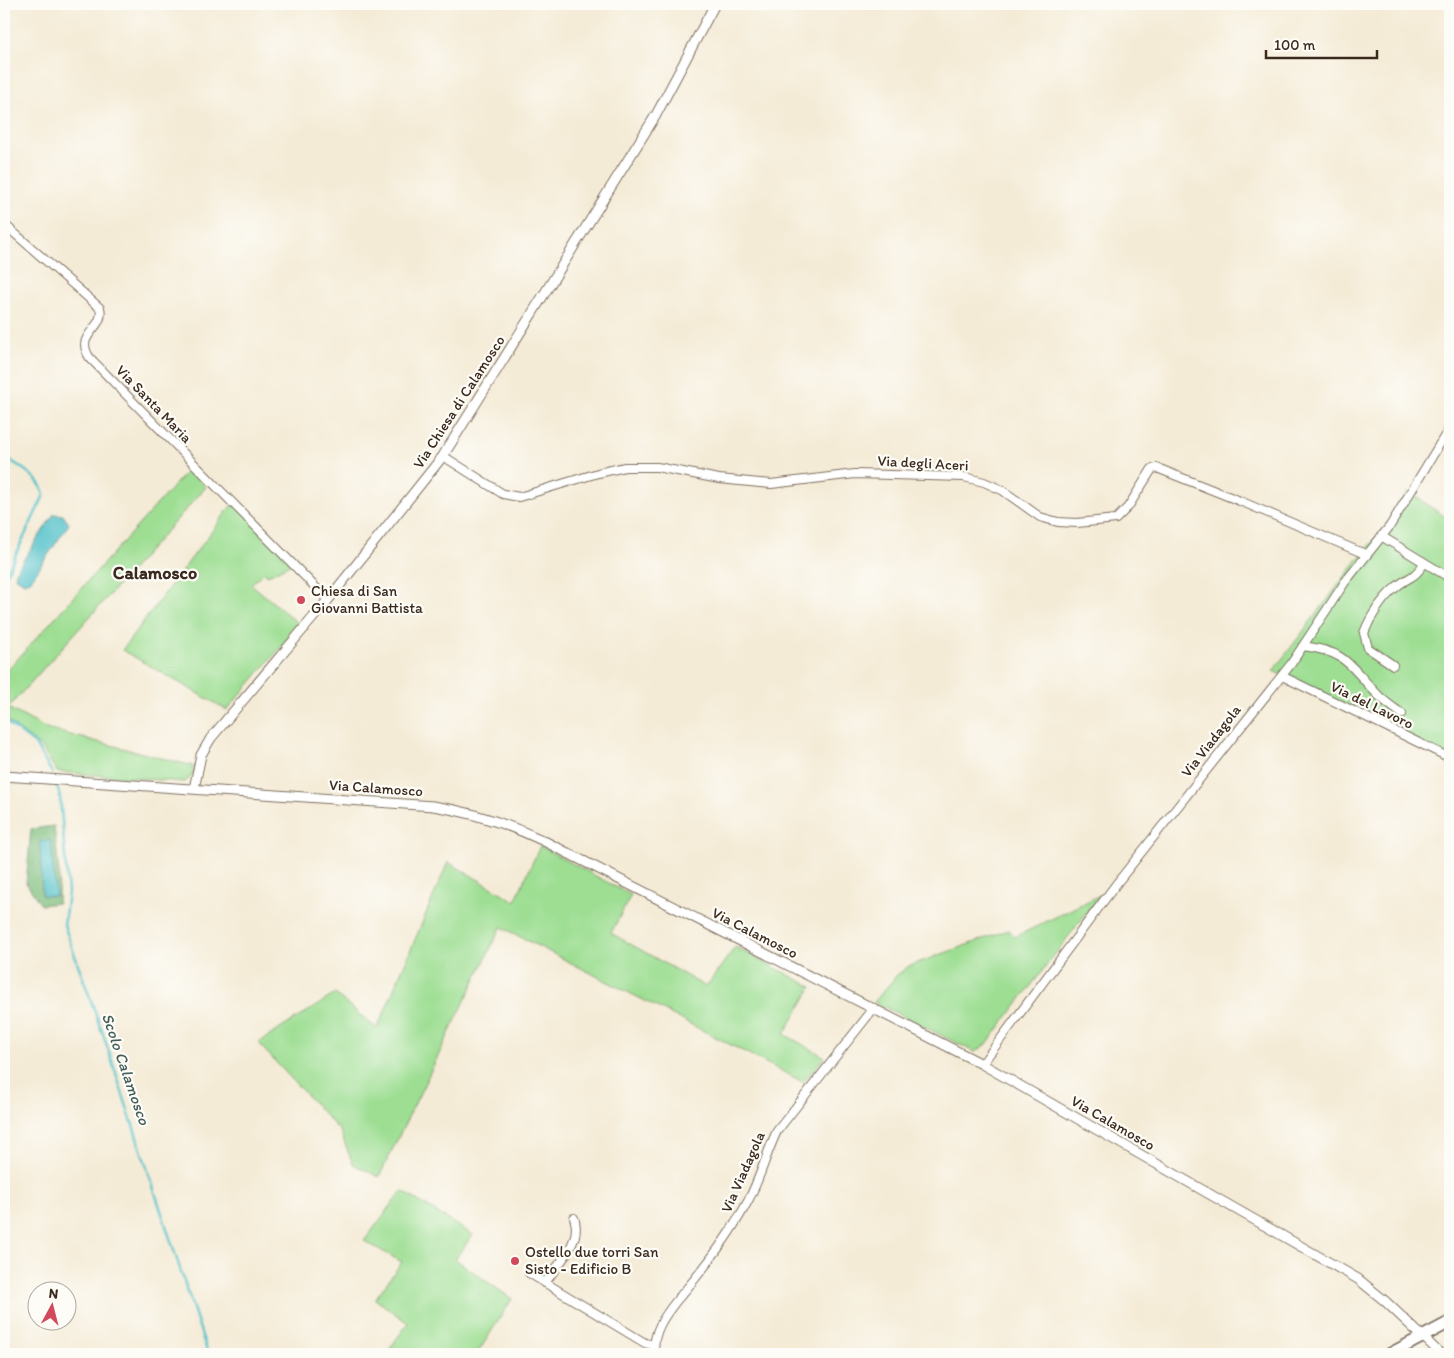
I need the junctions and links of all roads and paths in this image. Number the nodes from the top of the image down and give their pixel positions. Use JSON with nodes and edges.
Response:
{"nodes":[{"id":1,"x":715,"y":4,"type":"edge"},
{"id":2,"x":4,"y":224,"type":"edge"},
{"id":3,"x":1450,"y":427,"type":"edge"},
{"id":4,"x":442,"y":456,"type":"junction"},
{"id":5,"x":1381,"y":536,"type":"junction"},
{"id":6,"x":1365,"y":554,"type":"junction"},
{"id":7,"x":1424,"y":562,"type":"junction"},
{"id":8,"x":1450,"y":578,"type":"edge"},
{"id":9,"x":328,"y":600,"type":"junction"},
{"id":10,"x":1303,"y":646,"type":"junction"},
{"id":11,"x":1392,"y":665,"type":"dead end"},
{"id":12,"x":1282,"y":676,"type":"junction"},
{"id":13,"x":1402,"y":714,"type":"dead end"},
{"id":14,"x":1450,"y":758,"type":"edge"},
{"id":15,"x":4,"y":778,"type":"edge"},
{"id":16,"x":194,"y":789,"type":"junction"},
{"id":17,"x":874,"y":1008,"type":"junction"},
{"id":18,"x":982,"y":1064,"type":"junction"},
{"id":19,"x":574,"y":1218,"type":"dead end"},
{"id":20,"x":529,"y":1273,"type":"dead end"},
{"id":21,"x":545,"y":1283,"type":"junction"},
{"id":22,"x":1450,"y":1322,"type":"edge"},
{"id":23,"x":1423,"y":1337,"type":"junction"},
{"id":24,"x":653,"y":1345,"type":"junction"},
{"id":25,"x":655,"y":1354,"type":"edge"},
{"id":26,"x":1390,"y":1354,"type":"edge"},
{"id":27,"x":1441,"y":1354,"type":"edge"}],
"edges":[{"from":1,"to":4,"type":"street","name":"Via Chiesa di Calamosco"},
{"from":2,"to":9,"type":"street","name":"Via Santa Maria"},
{"from":3,"to":5,"type":"street","name":"Via Viadagola"},
{"from":4,"to":6,"type":"street","name":"Via degli Aceri"},
{"from":4,"to":9,"type":"street","name":"Via Chiesa di Calamosco"},
{"from":5,"to":6,"type":"street","name":"Via Viadagola"},
{"from":5,"to":7,"type":"street"},
{"from":6,"to":10,"type":"street","name":"Via Viadagola"},
{"from":7,"to":8,"type":"street"},
{"from":7,"to":11,"type":"street"},
{"from":9,"to":16,"type":"street","name":"Via Chiesa di Calamosco"},
{"from":10,"to":12,"type":"street","name":"Via Viadagola"},
{"from":10,"to":13,"type":"street"},
{"from":12,"to":14,"type":"street","name":"Via del Lavoro"},
{"from":12,"to":18,"type":"street","name":"Via Viadagola"},
{"from":15,"to":16,"type":"street","name":"Via Calamosco"},
{"from":16,"to":17,"type":"street","name":"Via Calamosco"},
{"from":17,"to":18,"type":"street","name":"Via Calamosco"},
{"from":17,"to":24,"type":"street","name":"Via Viadagola"},
{"from":18,"to":23,"type":"street","name":"Via Calamosco"},
{"from":19,"to":21,"type":"street"},
{"from":20,"to":21,"type":"street"},
{"from":21,"to":24,"type":"street"},
{"from":22,"to":23,"type":"main road"},
{"from":23,"to":26,"type":"main road"},
{"from":23,"to":27,"type":"street"},
{"from":24,"to":25,"type":"street"}]}
